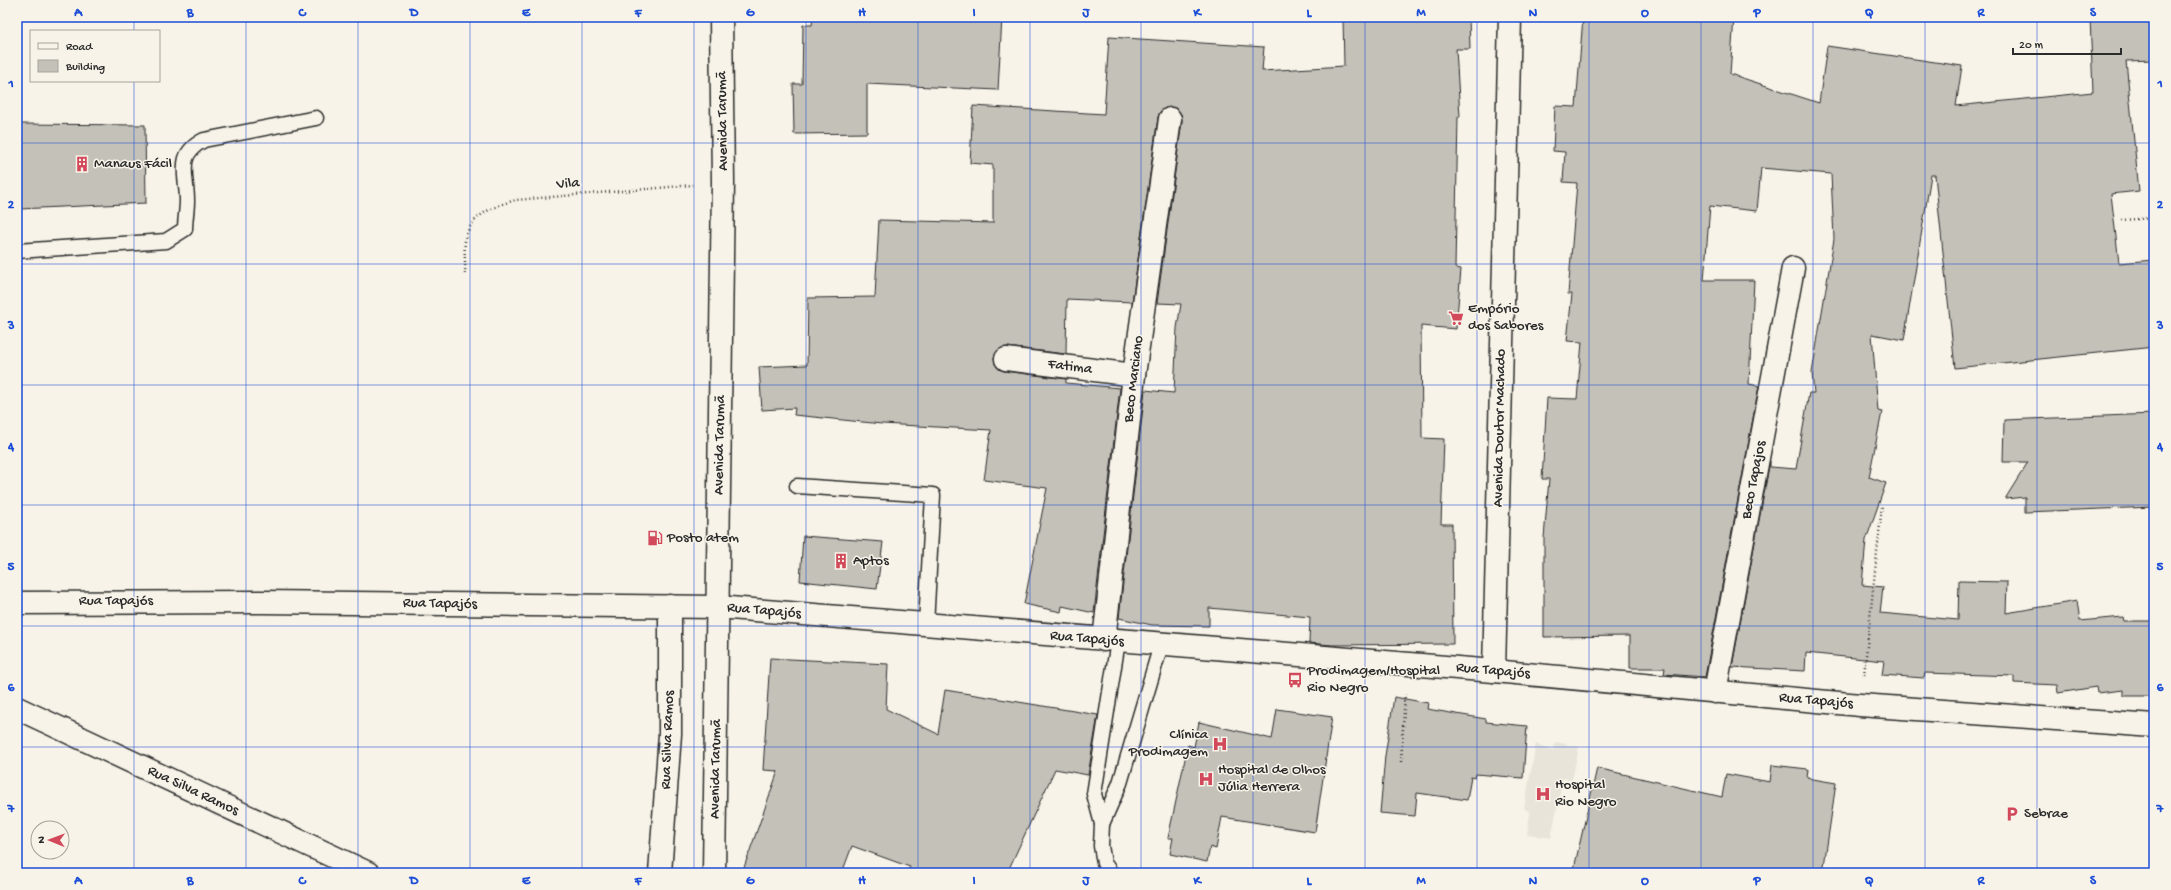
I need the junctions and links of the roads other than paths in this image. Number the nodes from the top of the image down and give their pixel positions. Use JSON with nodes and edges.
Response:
{"nodes":[{"id":1,"x":721,"y":17,"type":"edge"},
{"id":2,"x":1510,"y":17,"type":"edge"},
{"id":3,"x":316,"y":118,"type":"dead end"},
{"id":4,"x":1170,"y":119,"type":"dead end"},
{"id":5,"x":17,"y":251,"type":"edge"},
{"id":6,"x":1793,"y":268,"type":"dead end"},
{"id":7,"x":1006,"y":359,"type":"dead end"},
{"id":8,"x":1134,"y":375,"type":"junction"},
{"id":9,"x":797,"y":486,"type":"dead end"},
{"id":10,"x":17,"y":603,"type":"edge"},
{"id":11,"x":670,"y":606,"type":"junction"},
{"id":12,"x":718,"y":607,"type":"junction"},
{"id":13,"x":926,"y":625,"type":"junction"},
{"id":14,"x":1111,"y":641,"type":"junction"},
{"id":15,"x":1161,"y":645,"type":"junction"},
{"id":16,"x":1494,"y":671,"type":"junction"},
{"id":17,"x":1715,"y":692,"type":"junction"},
{"id":18,"x":17,"y":708,"type":"edge"},
{"id":19,"x":2154,"y":726,"type":"edge"},
{"id":20,"x":1102,"y":824,"type":"junction"},
{"id":21,"x":368,"y":873,"type":"edge"},
{"id":22,"x":660,"y":873,"type":"edge"},
{"id":23,"x":714,"y":873,"type":"edge"},
{"id":24,"x":1111,"y":873,"type":"edge"}],
"edges":[{"from":1,"to":12,"type":"street","name":"Avenida Tarumã"},
{"from":2,"to":16,"type":"street","name":"Avenida Doutor Machado"},
{"from":3,"to":5,"type":"lane"},
{"from":4,"to":8,"type":"street","name":"Beco Marciano"},
{"from":6,"to":17,"type":"street","name":"Beco Tapajos"},
{"from":7,"to":8,"type":"street","name":"Fatima"},
{"from":8,"to":14,"type":"street","name":"Beco Marciano"},
{"from":9,"to":13,"type":"lane"},
{"from":10,"to":11,"type":"street","name":"Rua Tapajós"},
{"from":11,"to":12,"type":"street","name":"Rua Tapajós"},
{"from":11,"to":22,"type":"street","name":"Rua Silva Ramos"},
{"from":12,"to":13,"type":"street","name":"Rua Tapajós"},
{"from":12,"to":23,"type":"street","name":"Avenida Tarumã"},
{"from":13,"to":14,"type":"street","name":"Rua Tapajós"},
{"from":14,"to":15,"type":"street","name":"Rua Tapajós"},
{"from":14,"to":20,"type":"lane"},
{"from":15,"to":16,"type":"street","name":"Rua Tapajós"},
{"from":15,"to":20,"type":"lane"},
{"from":16,"to":17,"type":"street","name":"Rua Tapajós"},
{"from":17,"to":19,"type":"street","name":"Rua Tapajós"},
{"from":18,"to":21,"type":"street","name":"Rua Silva Ramos"},
{"from":20,"to":24,"type":"lane"}]}
